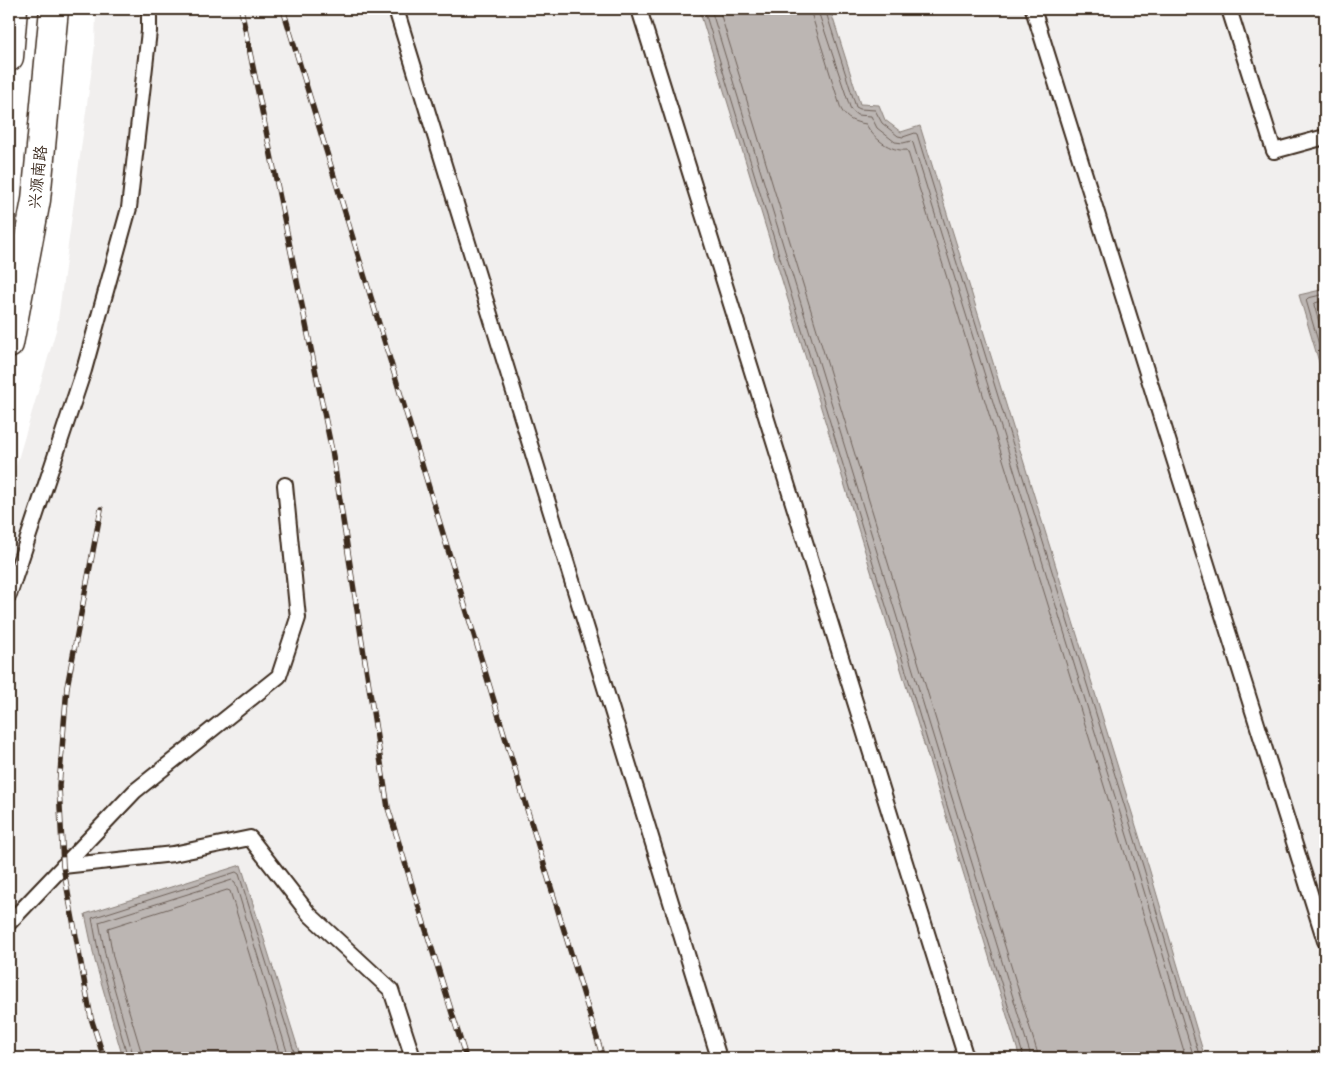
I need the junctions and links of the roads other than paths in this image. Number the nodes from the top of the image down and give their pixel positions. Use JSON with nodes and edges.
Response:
{"nodes":[{"id":1,"x":13,"y":9,"type":"edge"},
{"id":2,"x":54,"y":9,"type":"edge"},
{"id":3,"x":149,"y":9,"type":"edge"},
{"id":4,"x":396,"y":9,"type":"edge"},
{"id":5,"x":639,"y":9,"type":"edge"},
{"id":6,"x":1033,"y":9,"type":"edge"},
{"id":7,"x":1229,"y":9,"type":"edge"},
{"id":8,"x":9,"y":56,"type":"edge"},
{"id":9,"x":1325,"y":137,"type":"edge"},
{"id":10,"x":9,"y":344,"type":"edge"},
{"id":11,"x":285,"y":485,"type":"dead end"},
{"id":12,"x":9,"y":595,"type":"edge"},
{"id":13,"x":63,"y":866,"type":"junction"},
{"id":14,"x":9,"y":922,"type":"edge"},
{"id":15,"x":1325,"y":941,"type":"edge"},
{"id":16,"x":413,"y":1058,"type":"edge"},
{"id":17,"x":719,"y":1058,"type":"edge"},
{"id":18,"x":966,"y":1058,"type":"edge"}],
"edges":[{"from":1,"to":8,"type":"main road"},
{"from":2,"to":10,"type":"main road","name":"兴源南路"},
{"from":3,"to":12,"type":"lane"},
{"from":4,"to":17,"type":"lane"},
{"from":5,"to":18,"type":"lane"},
{"from":6,"to":15,"type":"lane"},
{"from":7,"to":9,"type":"lane"},
{"from":11,"to":13,"type":"lane"},
{"from":13,"to":14,"type":"lane"},
{"from":13,"to":16,"type":"lane"}]}
